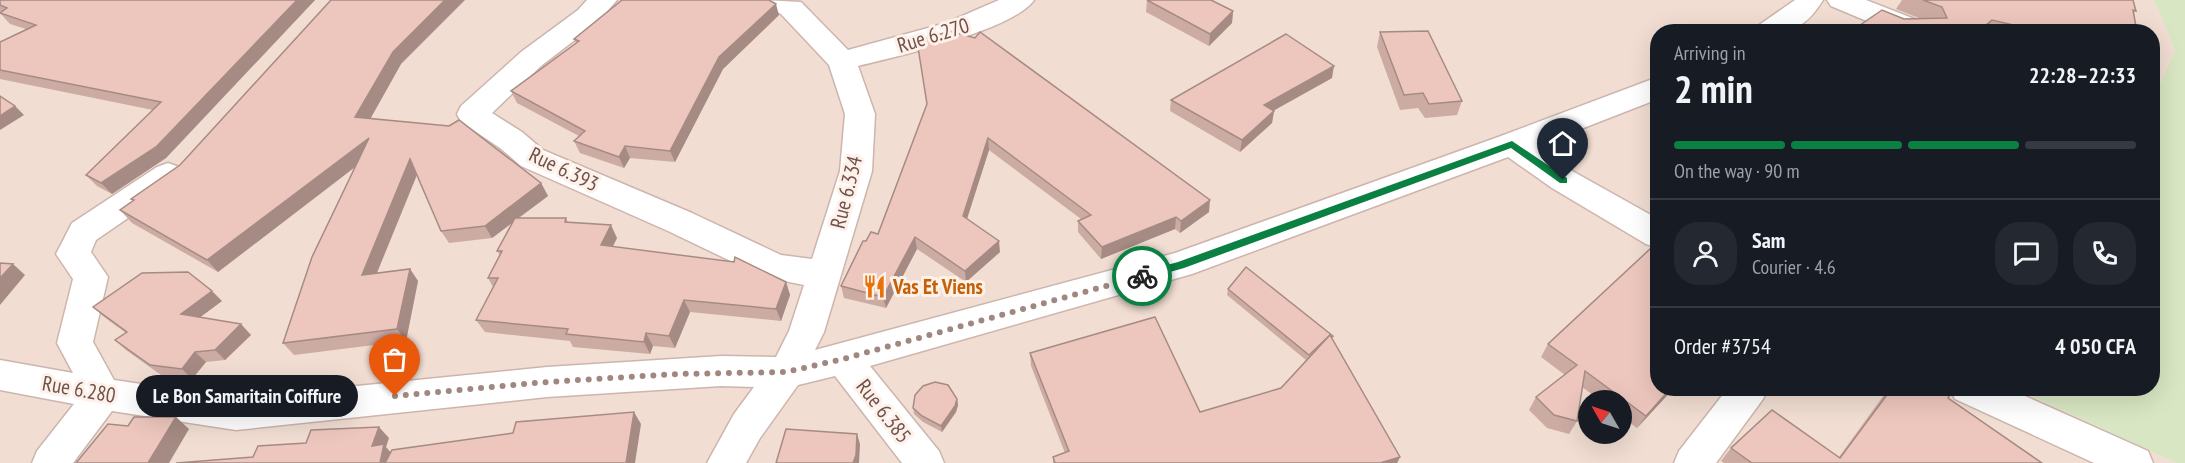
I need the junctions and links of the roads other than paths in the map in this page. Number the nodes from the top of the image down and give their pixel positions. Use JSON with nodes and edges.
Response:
{"nodes":[{"id":1,"x":603,"y":0,"type":"edge"},
{"id":2,"x":776,"y":0,"type":"edge"},
{"id":3,"x":1020,"y":0,"type":"edge"},
{"id":4,"x":1809,"y":0,"type":"edge"},
{"id":5,"x":1841,"y":0,"type":"edge"},
{"id":6,"x":1781,"y":24,"type":"edge"},
{"id":7,"x":1900,"y":24,"type":"edge"},
{"id":8,"x":842,"y":61,"type":"junction"},
{"id":9,"x":1650,"y":90,"type":"edge"},
{"id":10,"x":1512,"y":144,"type":"junction"},
{"id":11,"x":192,"y":153,"type":"edge"},
{"id":12,"x":1650,"y":231,"type":"edge"},
{"id":13,"x":824,"y":274,"type":"junction"},
{"id":14,"x":843,"y":359,"type":"junction"},
{"id":15,"x":786,"y":372,"type":"junction"},
{"id":16,"x":0,"y":375,"type":"edge"},
{"id":17,"x":103,"y":394,"type":"junction"},
{"id":18,"x":1744,"y":396,"type":"edge"},
{"id":19,"x":1986,"y":396,"type":"edge"},
{"id":20,"x":51,"y":463,"type":"edge"},
{"id":21,"x":726,"y":463,"type":"edge"},
{"id":22,"x":925,"y":463,"type":"edge"},
{"id":23,"x":1693,"y":463,"type":"edge"},
{"id":24,"x":2134,"y":463,"type":"edge"}],
"edges":[{"from":1,"to":13,"type":"street","name":"Rue 6.393"},
{"from":2,"to":8,"type":"street","name":"Rue 6.334"},
{"from":3,"to":8,"type":"street","name":"Rue 6.270"},
{"from":4,"to":6,"type":"street"},
{"from":5,"to":7,"type":"street"},
{"from":8,"to":13,"type":"street","name":"Rue 6.334"},
{"from":9,"to":10,"type":"street","name":"Rue 6.280"},
{"from":10,"to":12,"type":"street"},
{"from":10,"to":14,"type":"street","name":"Rue 6.280"},
{"from":11,"to":17,"type":"street"},
{"from":13,"to":15,"type":"street","name":"Rue 6.334"},
{"from":14,"to":15,"type":"street","name":"Rue 6.280"},
{"from":14,"to":22,"type":"street","name":"Rue 6.385"},
{"from":15,"to":17,"type":"street","name":"Rue 6.280"},
{"from":15,"to":21,"type":"street","name":"Rue 6.334"},
{"from":16,"to":17,"type":"street","name":"Rue 6.280"},
{"from":17,"to":20,"type":"street"},
{"from":18,"to":23,"type":"street"},
{"from":19,"to":24,"type":"street"}]}
